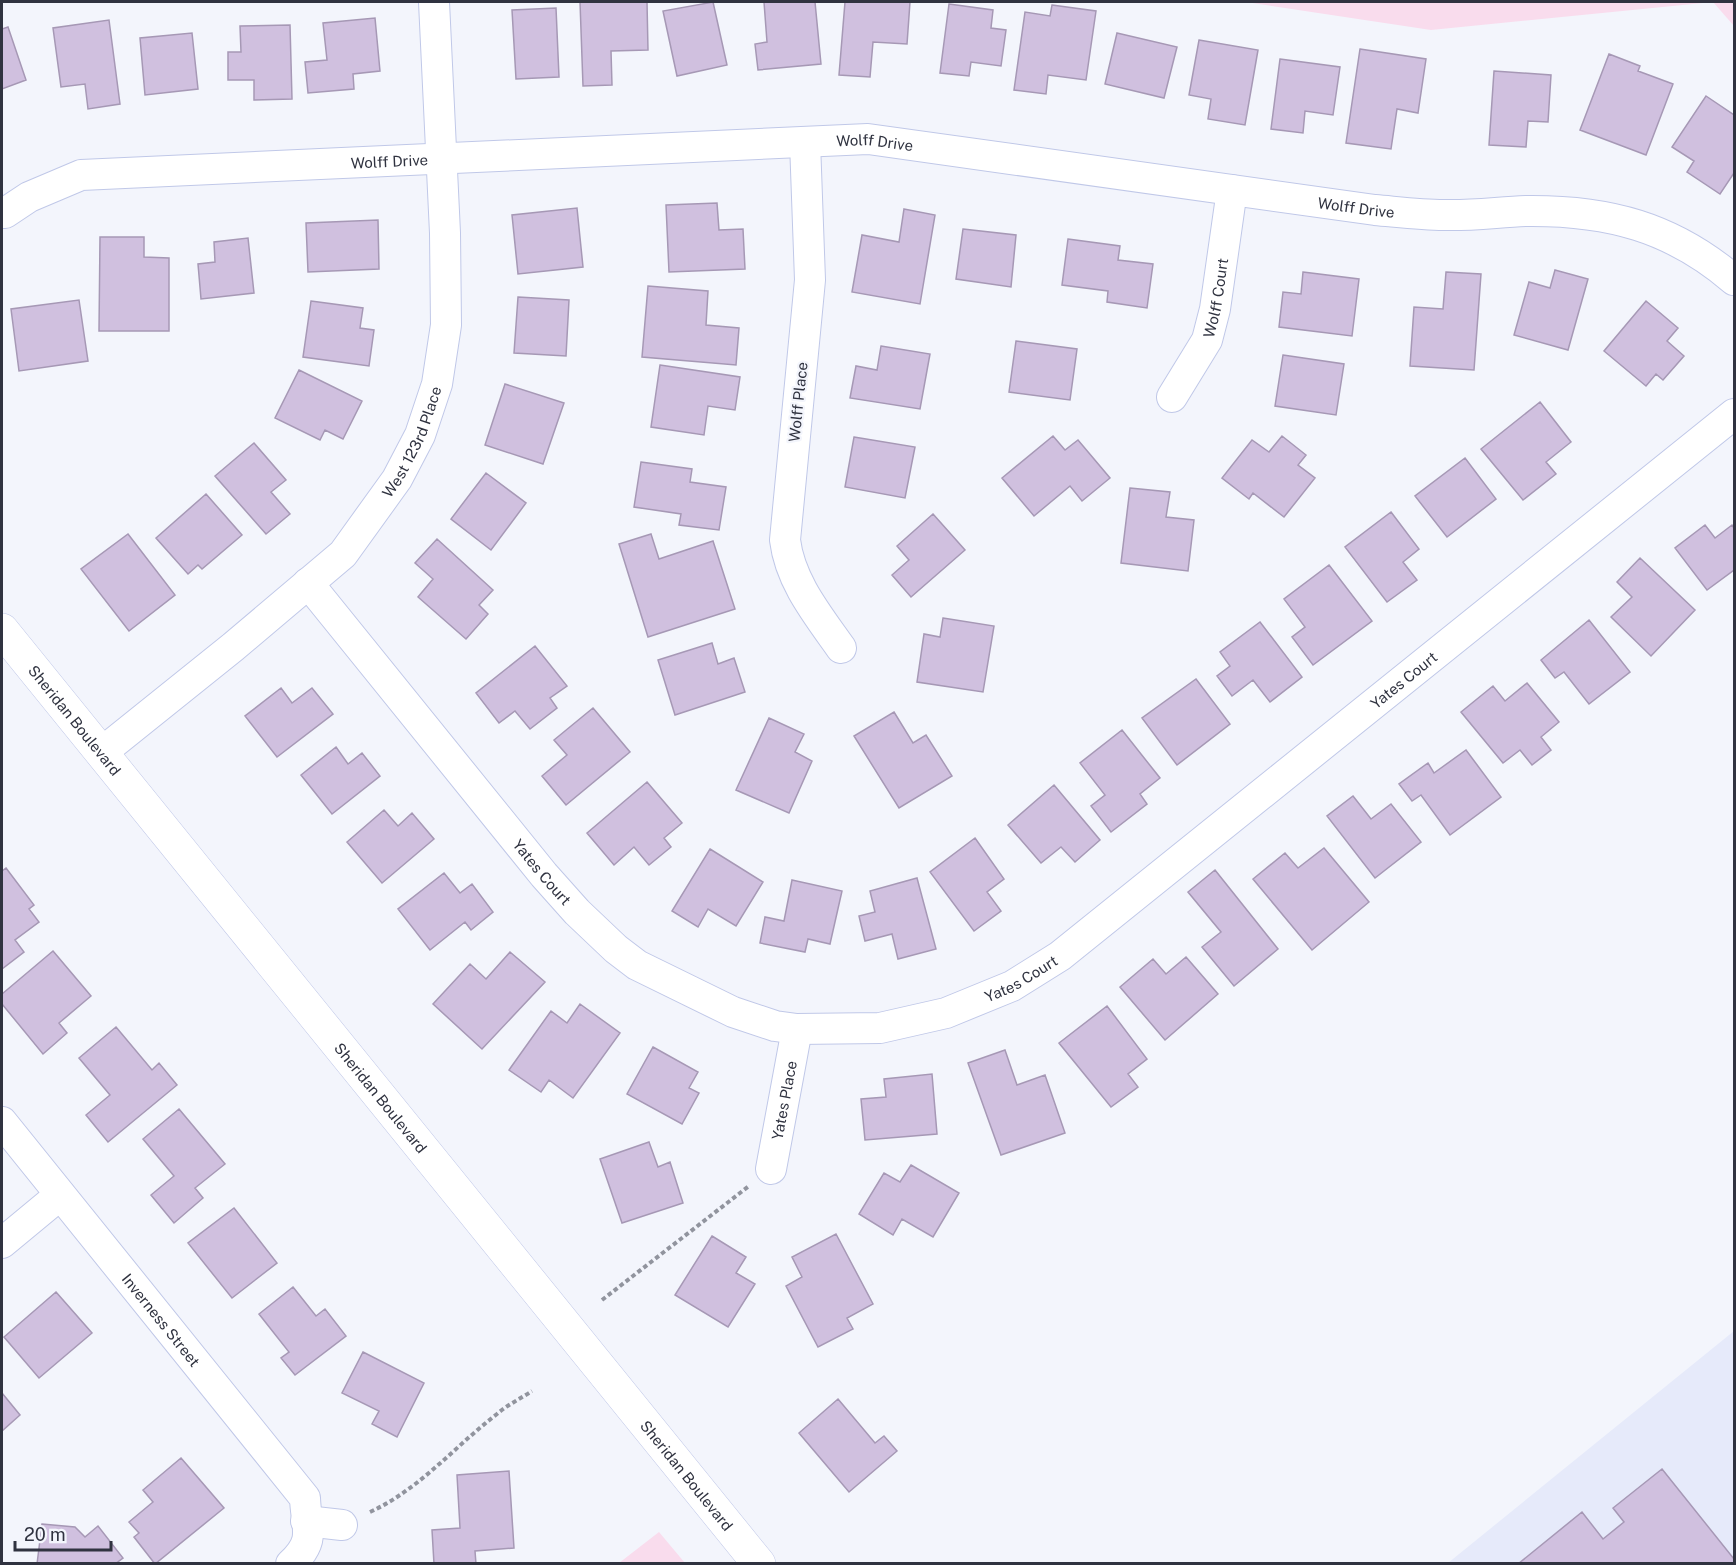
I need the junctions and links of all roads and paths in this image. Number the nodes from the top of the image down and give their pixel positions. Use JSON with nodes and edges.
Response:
{"nodes":[{"id":1,"x":434,"y":2,"type":"edge"},
{"id":2,"x":805,"y":142,"type":"junction"},
{"id":3,"x":441,"y":157,"type":"junction"},
{"id":4,"x":1233,"y":190,"type":"junction"},
{"id":5,"x":4,"y":213,"type":"dead end"},
{"id":6,"x":1734,"y":280,"type":"edge"},
{"id":7,"x":1172,"y":397,"type":"dead end"},
{"id":8,"x":1734,"y":414,"type":"edge"},
{"id":9,"x":308,"y":583,"type":"junction"},
{"id":10,"x":2,"y":630,"type":"edge"},
{"id":11,"x":841,"y":648,"type":"dead end"},
{"id":12,"x":101,"y":753,"type":"junction"},
{"id":13,"x":797,"y":1029,"type":"junction"},
{"id":14,"x":2,"y":1122,"type":"edge"},
{"id":15,"x":771,"y":1169,"type":"joint"},
{"id":16,"x":60,"y":1195,"type":"junction"},
{"id":17,"x":2,"y":1243,"type":"edge"},
{"id":18,"x":602,"y":1300,"type":"dead end"},
{"id":19,"x":532,"y":1391,"type":"dead end"},
{"id":20,"x":306,"y":1521,"type":"junction"},
{"id":21,"x":342,"y":1525,"type":"joint"},
{"id":22,"x":291,"y":1563,"type":"edge"},
{"id":23,"x":759,"y":1563,"type":"edge"}],
"edges":[{"from":1,"to":3,"type":"street","name":"West 123rd Place"},
{"from":2,"to":3,"type":"street","name":"Wolff Drive"},
{"from":2,"to":4,"type":"street","name":"Wolff Drive"},
{"from":2,"to":11,"type":"street","name":"Wolff Place"},
{"from":3,"to":5,"type":"street","name":"Wolff Drive"},
{"from":3,"to":9,"type":"street","name":"West 123rd Place"},
{"from":4,"to":6,"type":"street","name":"Wolff Drive"},
{"from":4,"to":7,"type":"street","name":"Wolff Court"},
{"from":8,"to":13,"type":"street","name":"Yates Court"},
{"from":9,"to":12,"type":"street","name":"West 123rd Place"},
{"from":9,"to":13,"type":"street","name":"Yates Court"},
{"from":10,"to":12,"type":"main road","name":"Sheridan Boulevard"},
{"from":12,"to":23,"type":"main road","name":"Sheridan Boulevard"},
{"from":13,"to":15,"type":"street","name":"Yates Place"},
{"from":14,"to":16,"type":"street","name":"Inverness Street"},
{"from":15,"to":18,"type":"path"},
{"from":16,"to":17,"type":"street"},
{"from":16,"to":20,"type":"street","name":"Inverness Street"},
{"from":19,"to":21,"type":"path"},
{"from":20,"to":21,"type":"street"},
{"from":20,"to":22,"type":"street","name":"Inverness Street"}]}
